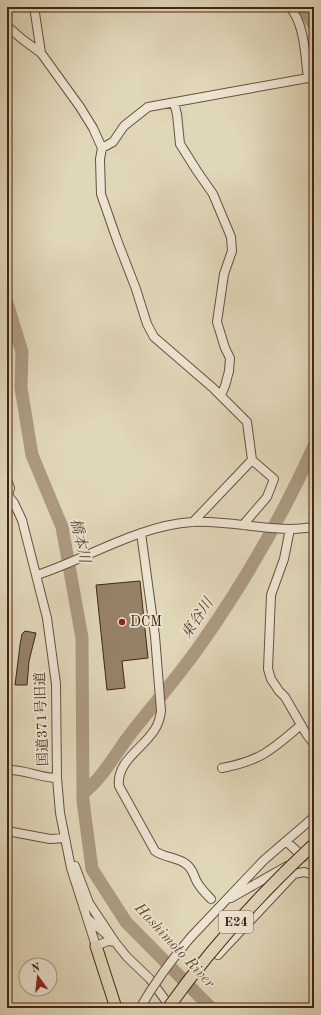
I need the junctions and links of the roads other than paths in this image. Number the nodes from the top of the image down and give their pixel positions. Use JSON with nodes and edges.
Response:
{"nodes":[{"id":1,"x":36,"y":7,"type":"edge"},
{"id":2,"x":290,"y":7,"type":"edge"},
{"id":3,"x":7,"y":26,"type":"edge"},
{"id":4,"x":41,"y":53,"type":"junction"},
{"id":5,"x":311,"y":79,"type":"edge"},
{"id":6,"x":174,"y":103,"type":"junction"},
{"id":7,"x":102,"y":148,"type":"junction"},
{"id":8,"x":221,"y":395,"type":"junction"},
{"id":9,"x":252,"y":460,"type":"junction"},
{"id":10,"x":7,"y":480,"type":"edge"},
{"id":11,"x":8,"y":495,"type":"edge"},
{"id":12,"x":193,"y":522,"type":"junction"},
{"id":13,"x":246,"y":525,"type":"junction"},
{"id":14,"x":314,"y":527,"type":"edge"},
{"id":15,"x":286,"y":529,"type":"junction"},
{"id":16,"x":141,"y":533,"type":"junction"},
{"id":17,"x":36,"y":575,"type":"junction"},
{"id":18,"x":301,"y":725,"type":"junction"},
{"id":19,"x":314,"y":744,"type":"edge"},
{"id":20,"x":222,"y":768,"type":"dead end"},
{"id":21,"x":7,"y":770,"type":"edge"},
{"id":22,"x":57,"y":778,"type":"junction"},
{"id":23,"x":313,"y":820,"type":"edge"},
{"id":24,"x":7,"y":831,"type":"edge"},
{"id":25,"x":65,"y":838,"type":"junction"},
{"id":26,"x":286,"y":841,"type":"junction"},
{"id":27,"x":314,"y":844,"type":"edge"},
{"id":28,"x":314,"y":850,"type":"edge"},
{"id":29,"x":303,"y":857,"type":"junction"},
{"id":30,"x":314,"y":875,"type":"edge"},
{"id":31,"x":211,"y":899,"type":"dead end"},
{"id":32,"x":224,"y":903,"type":"junction"},
{"id":33,"x":86,"y":917,"type":"junction"},
{"id":34,"x":115,"y":942,"type":"junction"},
{"id":35,"x":96,"y":946,"type":"junction"},
{"id":36,"x":218,"y":955,"type":"dead end"},
{"id":37,"x":116,"y":1008,"type":"edge"},
{"id":38,"x":140,"y":1008,"type":"edge"},
{"id":39,"x":168,"y":1008,"type":"edge"},
{"id":40,"x":171,"y":1008,"type":"edge"}],
"edges":[{"from":1,"to":4,"type":"street"},
{"from":2,"to":5,"type":"street"},
{"from":3,"to":4,"type":"street"},
{"from":4,"to":7,"type":"street"},
{"from":5,"to":6,"type":"street"},
{"from":6,"to":7,"type":"street"},
{"from":6,"to":8,"type":"street"},
{"from":7,"to":8,"type":"street"},
{"from":8,"to":9,"type":"street"},
{"from":9,"to":12,"type":"street"},
{"from":9,"to":13,"type":"street"},
{"from":10,"to":11,"type":"street"},
{"from":11,"to":17,"type":"street","name":"国道371号旧道"},
{"from":12,"to":13,"type":"street"},
{"from":12,"to":16,"type":"street"},
{"from":13,"to":15,"type":"street"},
{"from":14,"to":15,"type":"street"},
{"from":15,"to":18,"type":"street"},
{"from":16,"to":17,"type":"street"},
{"from":16,"to":31,"type":"street"},
{"from":17,"to":22,"type":"street","name":"国道371号旧道"},
{"from":18,"to":19,"type":"street"},
{"from":18,"to":20,"type":"street"},
{"from":21,"to":22,"type":"street"},
{"from":22,"to":25,"type":"street","name":"国道371号旧道"},
{"from":23,"to":26,"type":"street"},
{"from":24,"to":25,"type":"street"},
{"from":25,"to":33,"type":"street","name":"国道371号旧道"},
{"from":25,"to":34,"type":"street"},
{"from":26,"to":29,"type":"street"},
{"from":26,"to":32,"type":"street"},
{"from":27,"to":39,"type":"highway","number":"E24","bridge":true},
{"from":28,"to":29,"type":"street"},
{"from":29,"to":32,"type":"street"},
{"from":30,"to":36,"type":"street"},
{"from":32,"to":38,"type":"street","bridge":true},
{"from":33,"to":34,"type":"street"},
{"from":33,"to":35,"type":"street","name":"国道371号旧道"},
{"from":34,"to":35,"type":"street"},
{"from":34,"to":40,"type":"street"},
{"from":35,"to":37,"type":"highway"}]}
